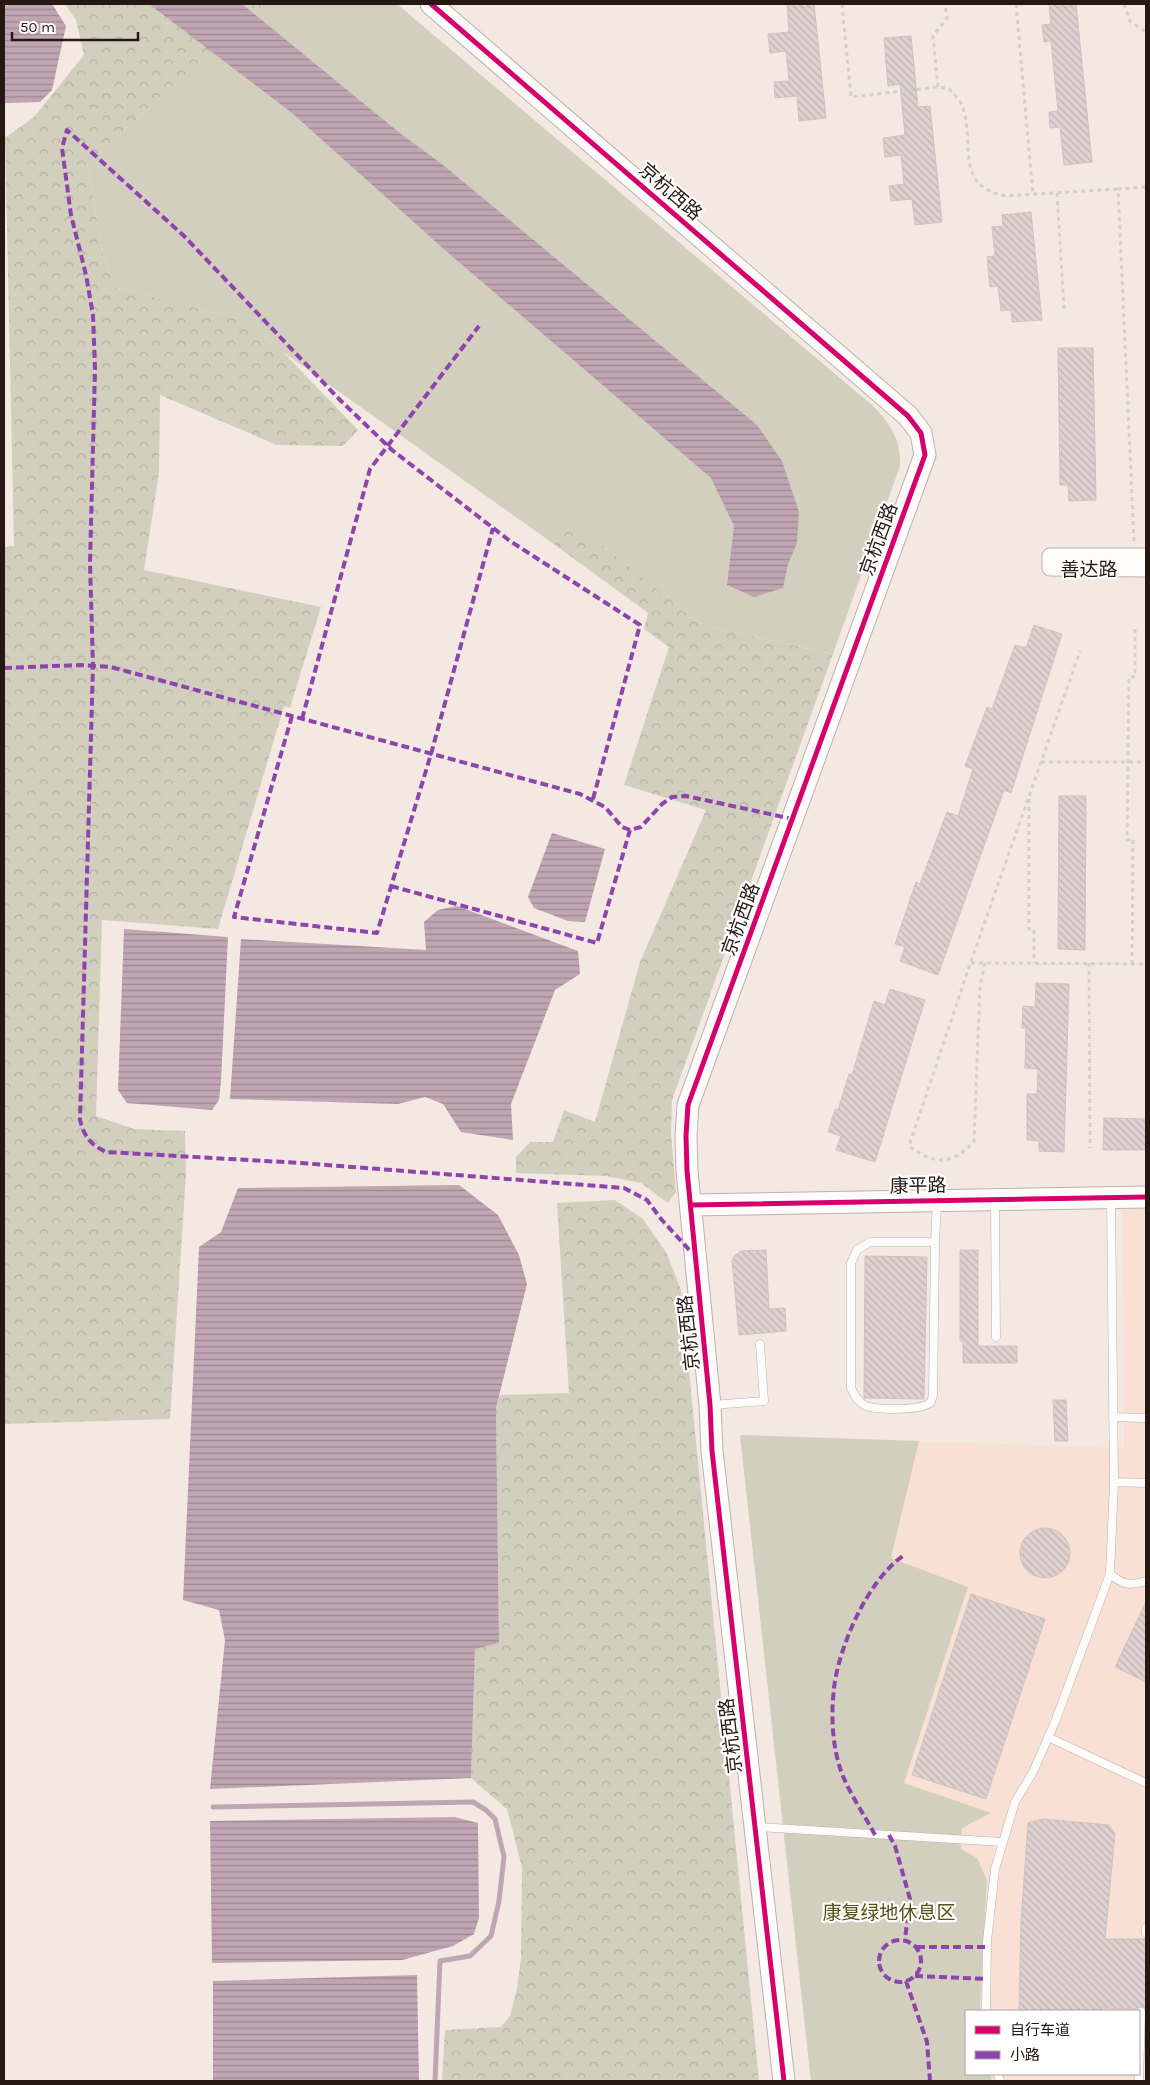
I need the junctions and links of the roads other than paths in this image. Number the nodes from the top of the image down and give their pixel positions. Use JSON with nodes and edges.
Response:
{"nodes":[{"id":1,"x":431,"y":4,"type":"edge"},
{"id":2,"x":1140,"y":556,"type":"edge"},
{"id":3,"x":1146,"y":569,"type":"edge"},
{"id":4,"x":1146,"y":1197,"type":"edge"},
{"id":5,"x":1111,"y":1198,"type":"junction"},
{"id":6,"x":937,"y":1199,"type":"junction"},
{"id":7,"x":995,"y":1199,"type":"junction"},
{"id":8,"x":691,"y":1205,"type":"junction"},
{"id":9,"x":935,"y":1242,"type":"junction"},
{"id":10,"x":996,"y":1337,"type":"dead end"},
{"id":11,"x":760,"y":1344,"type":"dead end"},
{"id":12,"x":710,"y":1406,"type":"junction"},
{"id":13,"x":1113,"y":1418,"type":"junction"},
{"id":14,"x":1146,"y":1418,"type":"edge"},
{"id":15,"x":1114,"y":1482,"type":"junction"},
{"id":16,"x":1146,"y":1483,"type":"edge"},
{"id":17,"x":1110,"y":1574,"type":"junction"},
{"id":18,"x":1146,"y":1581,"type":"edge"},
{"id":19,"x":1048,"y":1737,"type":"junction"},
{"id":20,"x":1146,"y":1783,"type":"edge"},
{"id":21,"x":755,"y":1827,"type":"junction"},
{"id":22,"x":1003,"y":1842,"type":"junction"},
{"id":23,"x":1146,"y":1928,"type":"edge"},
{"id":24,"x":1146,"y":1933,"type":"edge"},
{"id":25,"x":986,"y":2010,"type":"edge"},
{"id":26,"x":1141,"y":2012,"type":"dead end"},
{"id":27,"x":1140,"y":2046,"type":"edge"},
{"id":28,"x":784,"y":2081,"type":"edge"}],
"edges":[{"from":1,"to":8,"type":"street","name":"京杭西路"},
{"from":2,"to":3,"type":"street","name":"善达路"},
{"from":4,"to":5,"type":"street","name":"康平路"},
{"from":5,"to":7,"type":"street","name":"康平路"},
{"from":5,"to":13,"type":"lane"},
{"from":6,"to":7,"type":"street","name":"康平路"},
{"from":6,"to":8,"type":"street","name":"康平路"},
{"from":6,"to":9,"type":"lane"},
{"from":7,"to":10,"type":"lane"},
{"from":8,"to":12,"type":"street","name":"京杭西路"},
{"from":9,"to":9,"type":"lane"},
{"from":11,"to":12,"type":"lane"},
{"from":12,"to":21,"type":"street","name":"京杭西路"},
{"from":13,"to":14,"type":"lane"},
{"from":13,"to":15,"type":"lane"},
{"from":15,"to":16,"type":"lane"},
{"from":15,"to":17,"type":"lane"},
{"from":17,"to":18,"type":"lane"},
{"from":17,"to":19,"type":"lane"},
{"from":19,"to":20,"type":"lane"},
{"from":19,"to":22,"type":"lane"},
{"from":21,"to":22,"type":"lane"},
{"from":21,"to":28,"type":"street","name":"京杭西路"},
{"from":22,"to":25,"type":"lane"},
{"from":23,"to":24,"type":"lane"},
{"from":26,"to":27,"type":"lane"}]}
